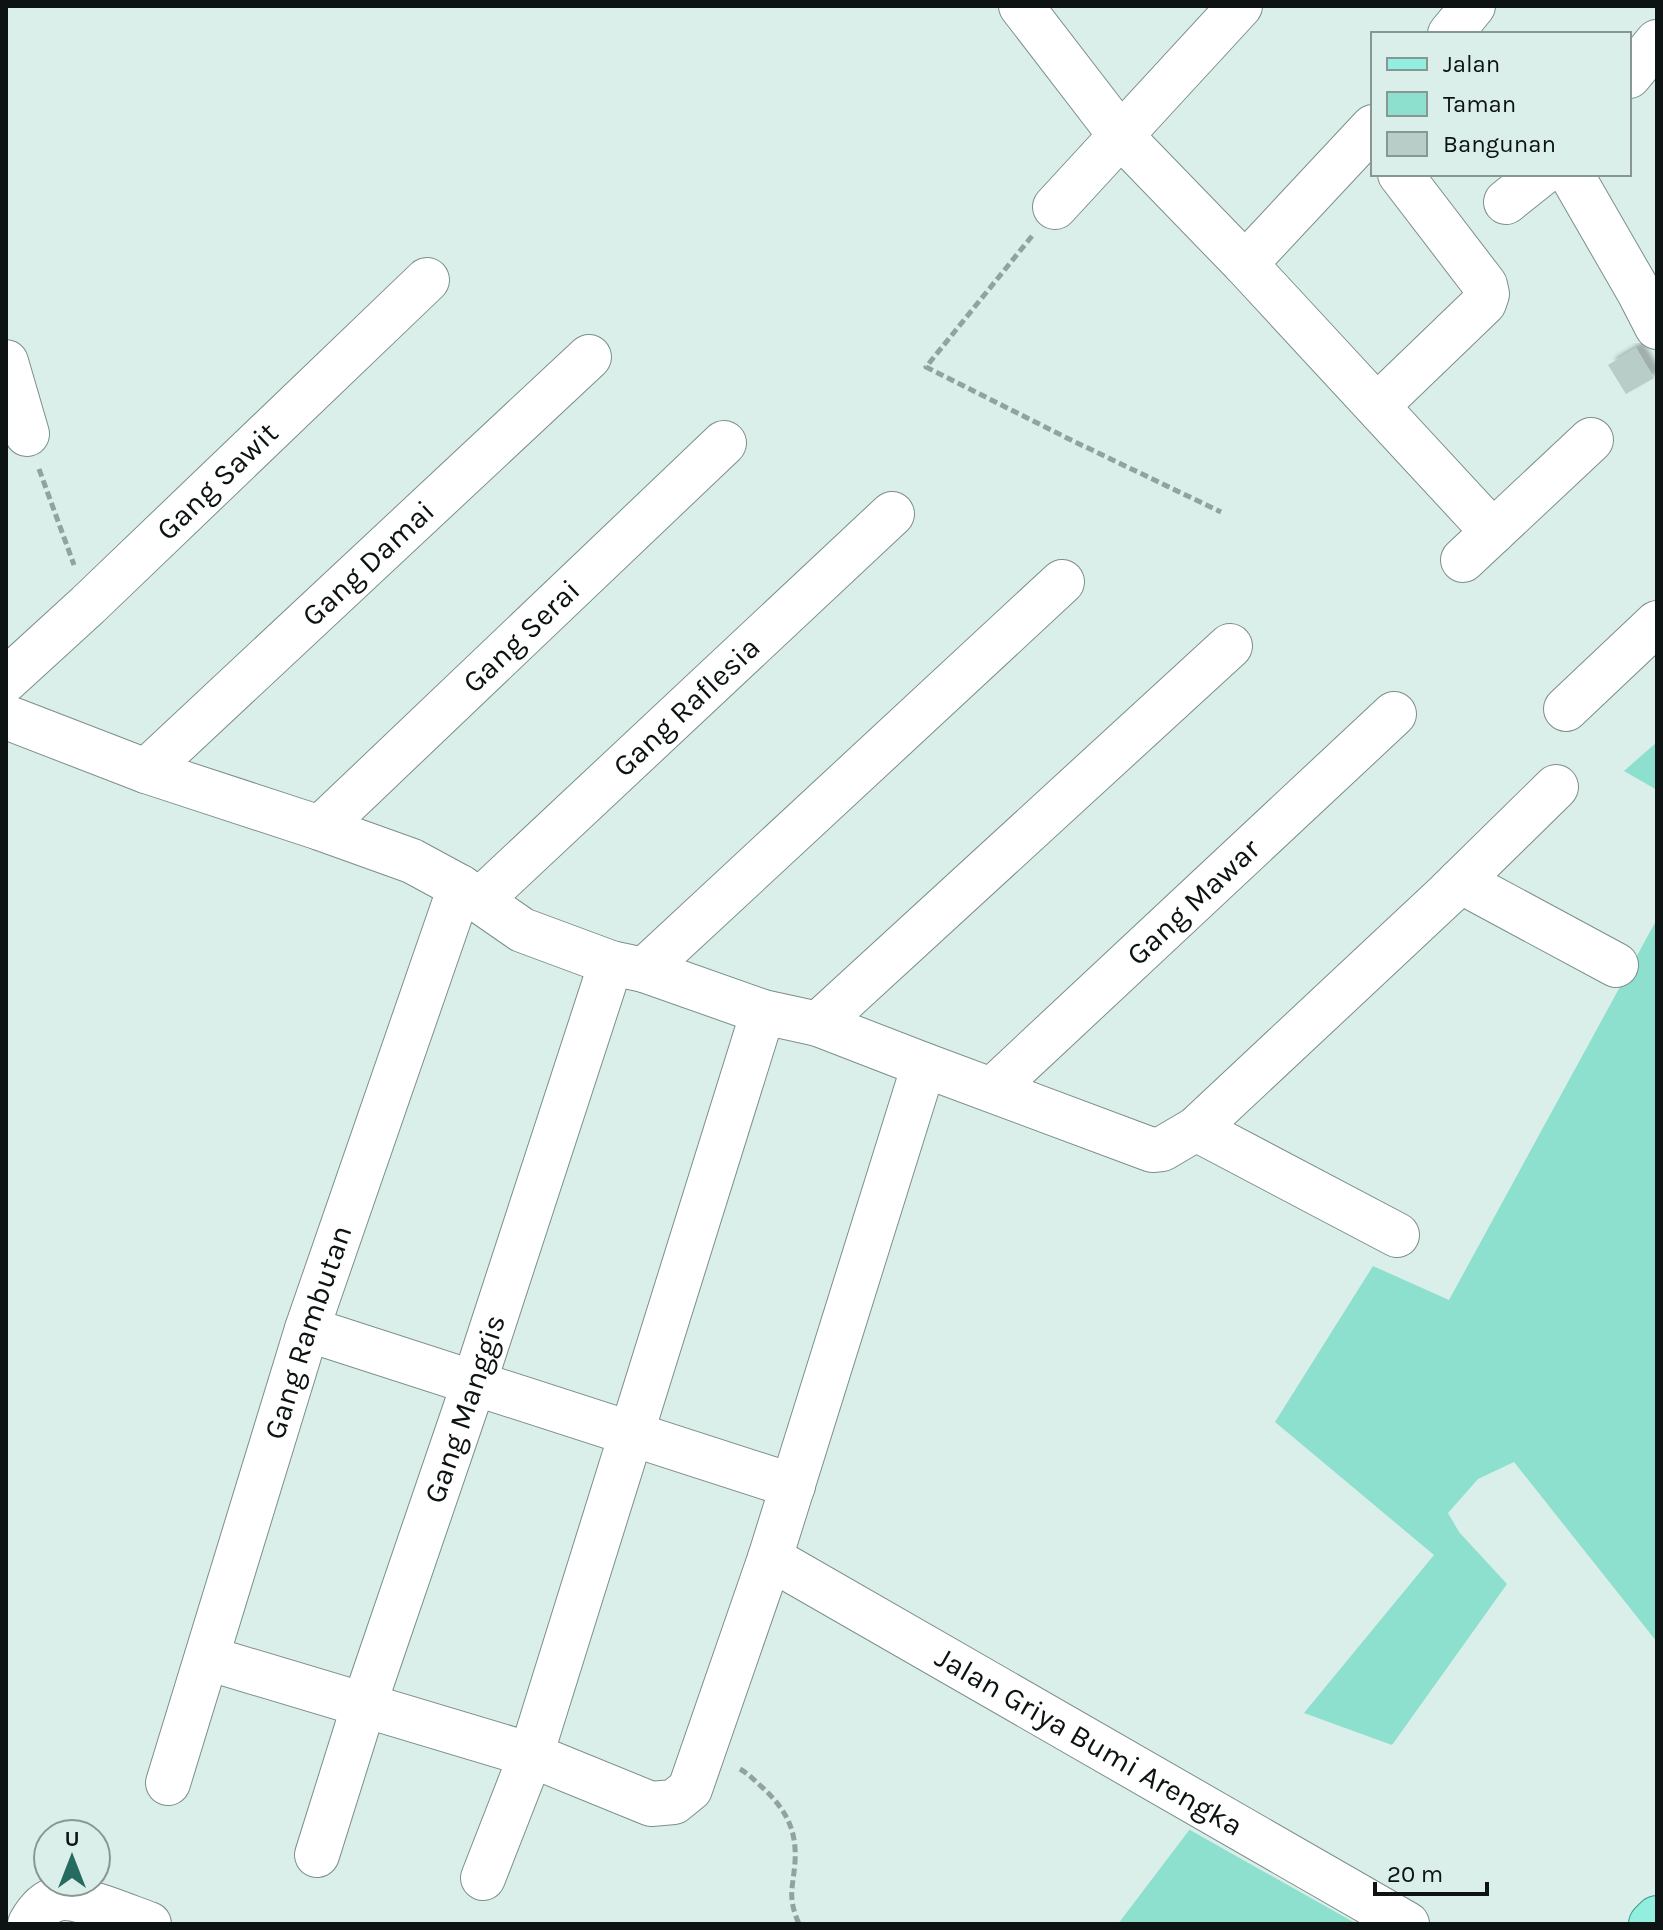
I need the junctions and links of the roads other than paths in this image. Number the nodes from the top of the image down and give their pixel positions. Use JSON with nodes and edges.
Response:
{"nodes":[{"id":1,"x":1021,"y":6,"type":"edge"},
{"id":2,"x":1240,"y":6,"type":"edge"},
{"id":3,"x":1473,"y":6,"type":"edge"},
{"id":4,"x":1452,"y":32,"type":"edge"},
{"id":5,"x":1657,"y":42,"type":"edge"},
{"id":6,"x":1631,"y":74,"type":"edge"},
{"id":7,"x":1371,"y":133,"type":"edge"},
{"id":8,"x":1121,"y":136,"type":"junction"},
{"id":9,"x":1402,"y":176,"type":"edge"},
{"id":10,"x":1538,"y":176,"type":"edge"},
{"id":11,"x":1572,"y":176,"type":"edge"},
{"id":12,"x":1506,"y":202,"type":"dead end"},
{"id":13,"x":1055,"y":207,"type":"road end"},
{"id":14,"x":1245,"y":264,"type":"junction"},
{"id":15,"x":427,"y":280,"type":"dead end"},
{"id":16,"x":1651,"y":297,"type":"edge"},
{"id":17,"x":589,"y":357,"type":"dead end"},
{"id":18,"x":6,"y":362,"type":"edge"},
{"id":19,"x":1377,"y":406,"type":"junction"},
{"id":20,"x":27,"y":434,"type":"road end"},
{"id":21,"x":1591,"y":440,"type":"dead end"},
{"id":22,"x":724,"y":443,"type":"dead end"},
{"id":23,"x":892,"y":514,"type":"dead end"},
{"id":24,"x":1062,"y":582,"type":"dead end"},
{"id":25,"x":1657,"y":623,"type":"edge"},
{"id":26,"x":1230,"y":646,"type":"dead end"},
{"id":27,"x":6,"y":680,"type":"edge"},
{"id":28,"x":1566,"y":709,"type":"dead end"},
{"id":29,"x":1394,"y":714,"type":"dead end"},
{"id":30,"x":6,"y":717,"type":"edge"},
{"id":31,"x":146,"y":771,"type":"junction"},
{"id":32,"x":1556,"y":787,"type":"dead end"},
{"id":33,"x":320,"y":828,"type":"junction"},
{"id":34,"x":1460,"y":881,"type":"junction"},
{"id":35,"x":469,"y":894,"type":"junction"},
{"id":36,"x":1616,"y":965,"type":"dead end"},
{"id":37,"x":628,"y":967,"type":"junction"},
{"id":38,"x":763,"y":1012,"type":"junction"},
{"id":39,"x":818,"y":1024,"type":"junction"},
{"id":40,"x":924,"y":1065,"type":"junction"},
{"id":41,"x":993,"y":1089,"type":"junction"},
{"id":42,"x":1196,"y":1129,"type":"junction"},
{"id":43,"x":1397,"y":1235,"type":"dead end"},
{"id":44,"x":307,"y":1329,"type":"junction"},
{"id":45,"x":474,"y":1383,"type":"junction"},
{"id":46,"x":631,"y":1433,"type":"junction"},
{"id":47,"x":793,"y":1486,"type":"junction"},
{"id":48,"x":770,"y":1558,"type":"junction"},
{"id":49,"x":207,"y":1658,"type":"junction"},
{"id":50,"x":364,"y":1705,"type":"junction"},
{"id":51,"x":531,"y":1755,"type":"junction"},
{"id":52,"x":168,"y":1783,"type":"dead end"},
{"id":53,"x":317,"y":1855,"type":"dead end"},
{"id":54,"x":483,"y":1878,"type":"dead end"},
{"id":55,"x":1657,"y":1918,"type":"edge"},
{"id":56,"x":30,"y":1924,"type":"edge"},
{"id":57,"x":149,"y":1924,"type":"edge"},
{"id":58,"x":1407,"y":1924,"type":"edge"},
{"id":59,"x":1651,"y":1924,"type":"edge"}],
"edges":[{"from":1,"to":8,"type":"street"},
{"from":2,"to":8,"type":"street"},
{"from":3,"to":4,"type":"street"},
{"from":5,"to":6,"type":"street"},
{"from":7,"to":14,"type":"street"},
{"from":8,"to":13,"type":"street"},
{"from":8,"to":14,"type":"street"},
{"from":9,"to":19,"type":"street"},
{"from":10,"to":12,"type":"street"},
{"from":11,"to":16,"type":"street"},
{"from":14,"to":19,"type":"street"},
{"from":15,"to":27,"type":"street","name":"Gang Sawit"},
{"from":17,"to":31,"type":"street","name":"Gang Damai"},
{"from":18,"to":20,"type":"street"},
{"from":19,"to":21,"type":"street"},
{"from":22,"to":33,"type":"street","name":"Gang Serai"},
{"from":23,"to":35,"type":"street","name":"Gang Raflesia"},
{"from":24,"to":37,"type":"street"},
{"from":25,"to":28,"type":"street"},
{"from":26,"to":39,"type":"street"},
{"from":29,"to":41,"type":"street","name":"Gang Mawar"},
{"from":30,"to":31,"type":"street"},
{"from":31,"to":33,"type":"street"},
{"from":32,"to":34,"type":"street"},
{"from":33,"to":35,"type":"street"},
{"from":34,"to":36,"type":"street"},
{"from":34,"to":42,"type":"street"},
{"from":35,"to":37,"type":"street"},
{"from":35,"to":44,"type":"street","name":"Gang Rambutan"},
{"from":37,"to":38,"type":"street"},
{"from":37,"to":45,"type":"street","name":"Gang Manggis"},
{"from":38,"to":39,"type":"street"},
{"from":38,"to":46,"type":"street"},
{"from":39,"to":40,"type":"street"},
{"from":40,"to":41,"type":"street"},
{"from":40,"to":47,"type":"street"},
{"from":41,"to":42,"type":"street"},
{"from":42,"to":43,"type":"street"},
{"from":44,"to":45,"type":"street"},
{"from":44,"to":49,"type":"street","name":"Gang Rambutan"},
{"from":45,"to":46,"type":"street"},
{"from":45,"to":50,"type":"street","name":"Gang Manggis"},
{"from":46,"to":47,"type":"street"},
{"from":46,"to":51,"type":"street"},
{"from":47,"to":48,"type":"street"},
{"from":48,"to":51,"type":"street"},
{"from":48,"to":58,"type":"street","name":"Jalan Griya Bumi Arengka"},
{"from":49,"to":50,"type":"street"},
{"from":49,"to":52,"type":"street","name":"Gang Rambutan"},
{"from":50,"to":51,"type":"street"},
{"from":50,"to":53,"type":"street","name":"Gang Manggis"},
{"from":51,"to":54,"type":"street"},
{"from":55,"to":59,"type":"main road"},
{"from":56,"to":57,"type":"street"}]}
